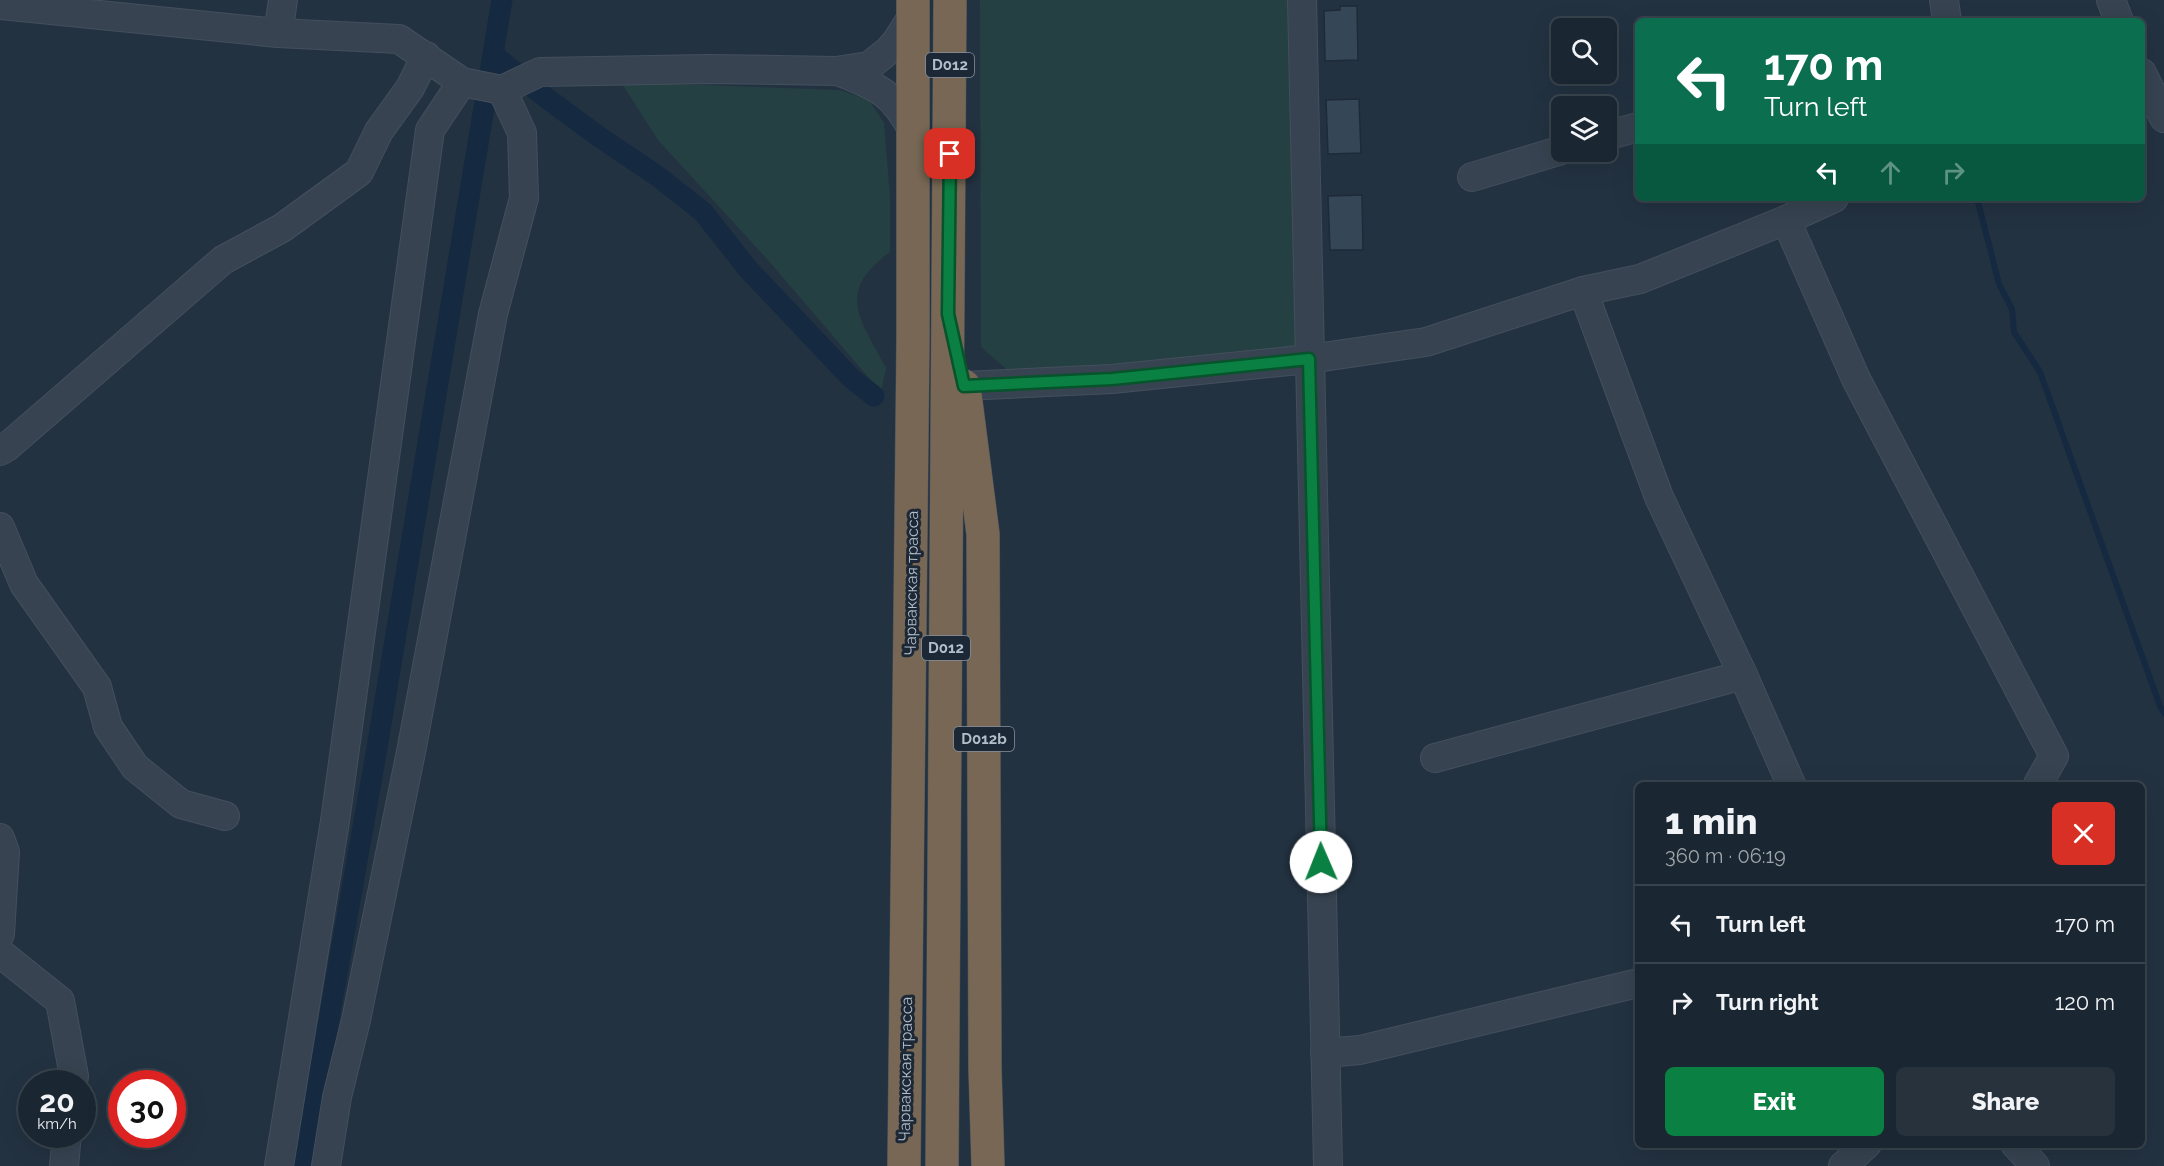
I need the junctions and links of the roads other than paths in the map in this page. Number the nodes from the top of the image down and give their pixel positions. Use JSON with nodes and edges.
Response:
{"nodes":[{"id":1,"x":283,"y":0,"type":"edge"},
{"id":2,"x":950,"y":0,"type":"edge"},
{"id":3,"x":1302,"y":0,"type":"edge"},
{"id":4,"x":1944,"y":0,"type":"edge"},
{"id":5,"x":2111,"y":0,"type":"edge"},
{"id":6,"x":913,"y":3,"type":"edge"},
{"id":7,"x":0,"y":5,"type":"edge"},
{"id":8,"x":1947,"y":18,"type":"edge"},
{"id":9,"x":2118,"y":18,"type":"edge"},
{"id":10,"x":278,"y":33,"type":"junction"},
{"id":11,"x":426,"y":56,"type":"junction"},
{"id":12,"x":836,"y":71,"type":"junction"},
{"id":13,"x":2145,"y":79,"type":"edge"},
{"id":14,"x":462,"y":82,"type":"junction"},
{"id":15,"x":502,"y":90,"type":"junction"},
{"id":16,"x":2164,"y":118,"type":"edge"},
{"id":17,"x":1635,"y":128,"type":"edge"},
{"id":18,"x":913,"y":131,"type":"junction"},
{"id":19,"x":1617,"y":133,"type":"edge"},
{"id":20,"x":1551,"y":153,"type":"edge"},
{"id":21,"x":1472,"y":177,"type":"dead end"},
{"id":22,"x":1827,"y":201,"type":"edge"},
{"id":23,"x":1786,"y":220,"type":"junction"},
{"id":24,"x":1583,"y":291,"type":"junction"},
{"id":25,"x":948,"y":314,"type":"junction"},
{"id":26,"x":1309,"y":359,"type":"junction"},
{"id":27,"x":964,"y":386,"type":"junction"},
{"id":28,"x":0,"y":451,"type":"edge"},
{"id":29,"x":0,"y":527,"type":"edge"},
{"id":30,"x":1743,"y":675,"type":"junction"},
{"id":31,"x":1435,"y":758,"type":"dead end"},
{"id":32,"x":1790,"y":782,"type":"edge"},
{"id":33,"x":2039,"y":782,"type":"edge"},
{"id":34,"x":225,"y":816,"type":"dead end"},
{"id":35,"x":0,"y":838,"type":"edge"},
{"id":36,"x":0,"y":934,"type":"edge"},
{"id":37,"x":0,"y":953,"type":"edge"},
{"id":38,"x":1635,"y":984,"type":"edge"},
{"id":39,"x":1325,"y":1053,"type":"junction"},
{"id":40,"x":73,"y":1070,"type":"edge"},
{"id":41,"x":66,"y":1148,"type":"edge"},
{"id":42,"x":1863,"y":1148,"type":"edge"},
{"id":43,"x":2019,"y":1148,"type":"edge"},
{"id":44,"x":64,"y":1166,"type":"edge"},
{"id":45,"x":279,"y":1166,"type":"edge"},
{"id":46,"x":326,"y":1166,"type":"edge"},
{"id":47,"x":904,"y":1166,"type":"edge"},
{"id":48,"x":942,"y":1166,"type":"edge"},
{"id":49,"x":988,"y":1166,"type":"edge"},
{"id":50,"x":1328,"y":1166,"type":"edge"},
{"id":51,"x":1843,"y":1166,"type":"edge"},
{"id":52,"x":2035,"y":1166,"type":"edge"}],
"edges":[{"from":1,"to":10,"type":"street"},
{"from":2,"to":25,"type":"highway","number":"D012"},
{"from":3,"to":26,"type":"street"},
{"from":4,"to":8,"type":"street"},
{"from":5,"to":9,"type":"street"},
{"from":6,"to":12,"type":"street"},
{"from":6,"to":18,"type":"highway","name":"Чарвакская трасса","number":"D012"},
{"from":7,"to":10,"type":"street"},
{"from":10,"to":11,"type":"street"},
{"from":11,"to":14,"type":"street"},
{"from":11,"to":28,"type":"street"},
{"from":12,"to":15,"type":"street"},
{"from":12,"to":18,"type":"street"},
{"from":13,"to":16,"type":"street"},
{"from":14,"to":15,"type":"street"},
{"from":14,"to":45,"type":"street"},
{"from":15,"to":46,"type":"street"},
{"from":17,"to":19,"type":"street"},
{"from":18,"to":47,"type":"highway","name":"Чарвакская трасса","number":"D012"},
{"from":20,"to":21,"type":"street"},
{"from":22,"to":23,"type":"street"},
{"from":23,"to":24,"type":"street"},
{"from":23,"to":33,"type":"street"},
{"from":24,"to":26,"type":"street"},
{"from":24,"to":30,"type":"street"},
{"from":25,"to":27,"type":"highway","number":"D012b"},
{"from":25,"to":48,"type":"highway","number":"D012"},
{"from":26,"to":27,"type":"street"},
{"from":26,"to":39,"type":"street"},
{"from":27,"to":49,"type":"highway","number":"D012b"},
{"from":29,"to":34,"type":"street"},
{"from":30,"to":31,"type":"street"},
{"from":30,"to":32,"type":"street"},
{"from":35,"to":36,"type":"street"},
{"from":37,"to":40,"type":"street"},
{"from":38,"to":39,"type":"street"},
{"from":39,"to":50,"type":"street"},
{"from":41,"to":44,"type":"street"},
{"from":42,"to":51,"type":"street"},
{"from":43,"to":52,"type":"street"}]}
